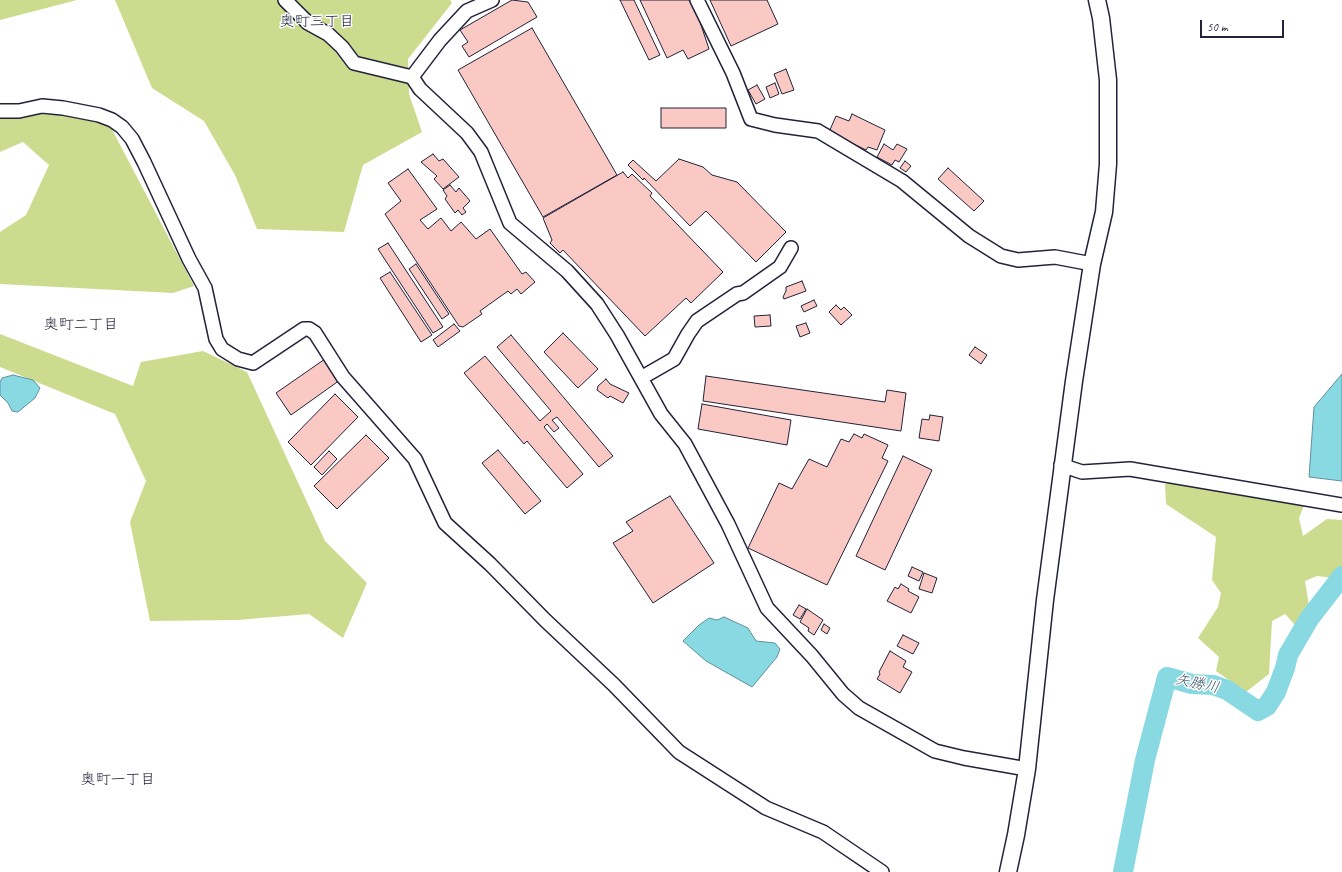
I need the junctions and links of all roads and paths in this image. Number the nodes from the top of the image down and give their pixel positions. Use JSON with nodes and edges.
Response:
{"nodes":[{"id":1,"x":285,"y":0,"type":"edge"},
{"id":2,"x":492,"y":0,"type":"edge"},
{"id":3,"x":697,"y":0,"type":"edge"},
{"id":4,"x":1097,"y":0,"type":"edge"},
{"id":5,"x":412,"y":77,"type":"junction"},
{"id":6,"x":1,"y":111,"type":"dead end"},
{"id":7,"x":792,"y":248,"type":"dead end"},
{"id":8,"x":1092,"y":264,"type":"junction"},
{"id":9,"x":641,"y":378,"type":"junction"},
{"id":10,"x":1062,"y":465,"type":"junction"},
{"id":11,"x":1342,"y":505,"type":"edge"},
{"id":12,"x":1027,"y":769,"type":"junction"},
{"id":13,"x":882,"y":872,"type":"edge"},
{"id":14,"x":1008,"y":872,"type":"edge"}],
"edges":[{"from":1,"to":5,"type":"street"},
{"from":2,"to":5,"type":"street"},
{"from":3,"to":8,"type":"street"},
{"from":4,"to":8,"type":"street"},
{"from":5,"to":9,"type":"street"},
{"from":6,"to":13,"type":"street"},
{"from":7,"to":9,"type":"street"},
{"from":8,"to":10,"type":"street"},
{"from":9,"to":12,"type":"street"},
{"from":10,"to":11,"type":"street"},
{"from":10,"to":12,"type":"street"},
{"from":12,"to":14,"type":"street"}]}
